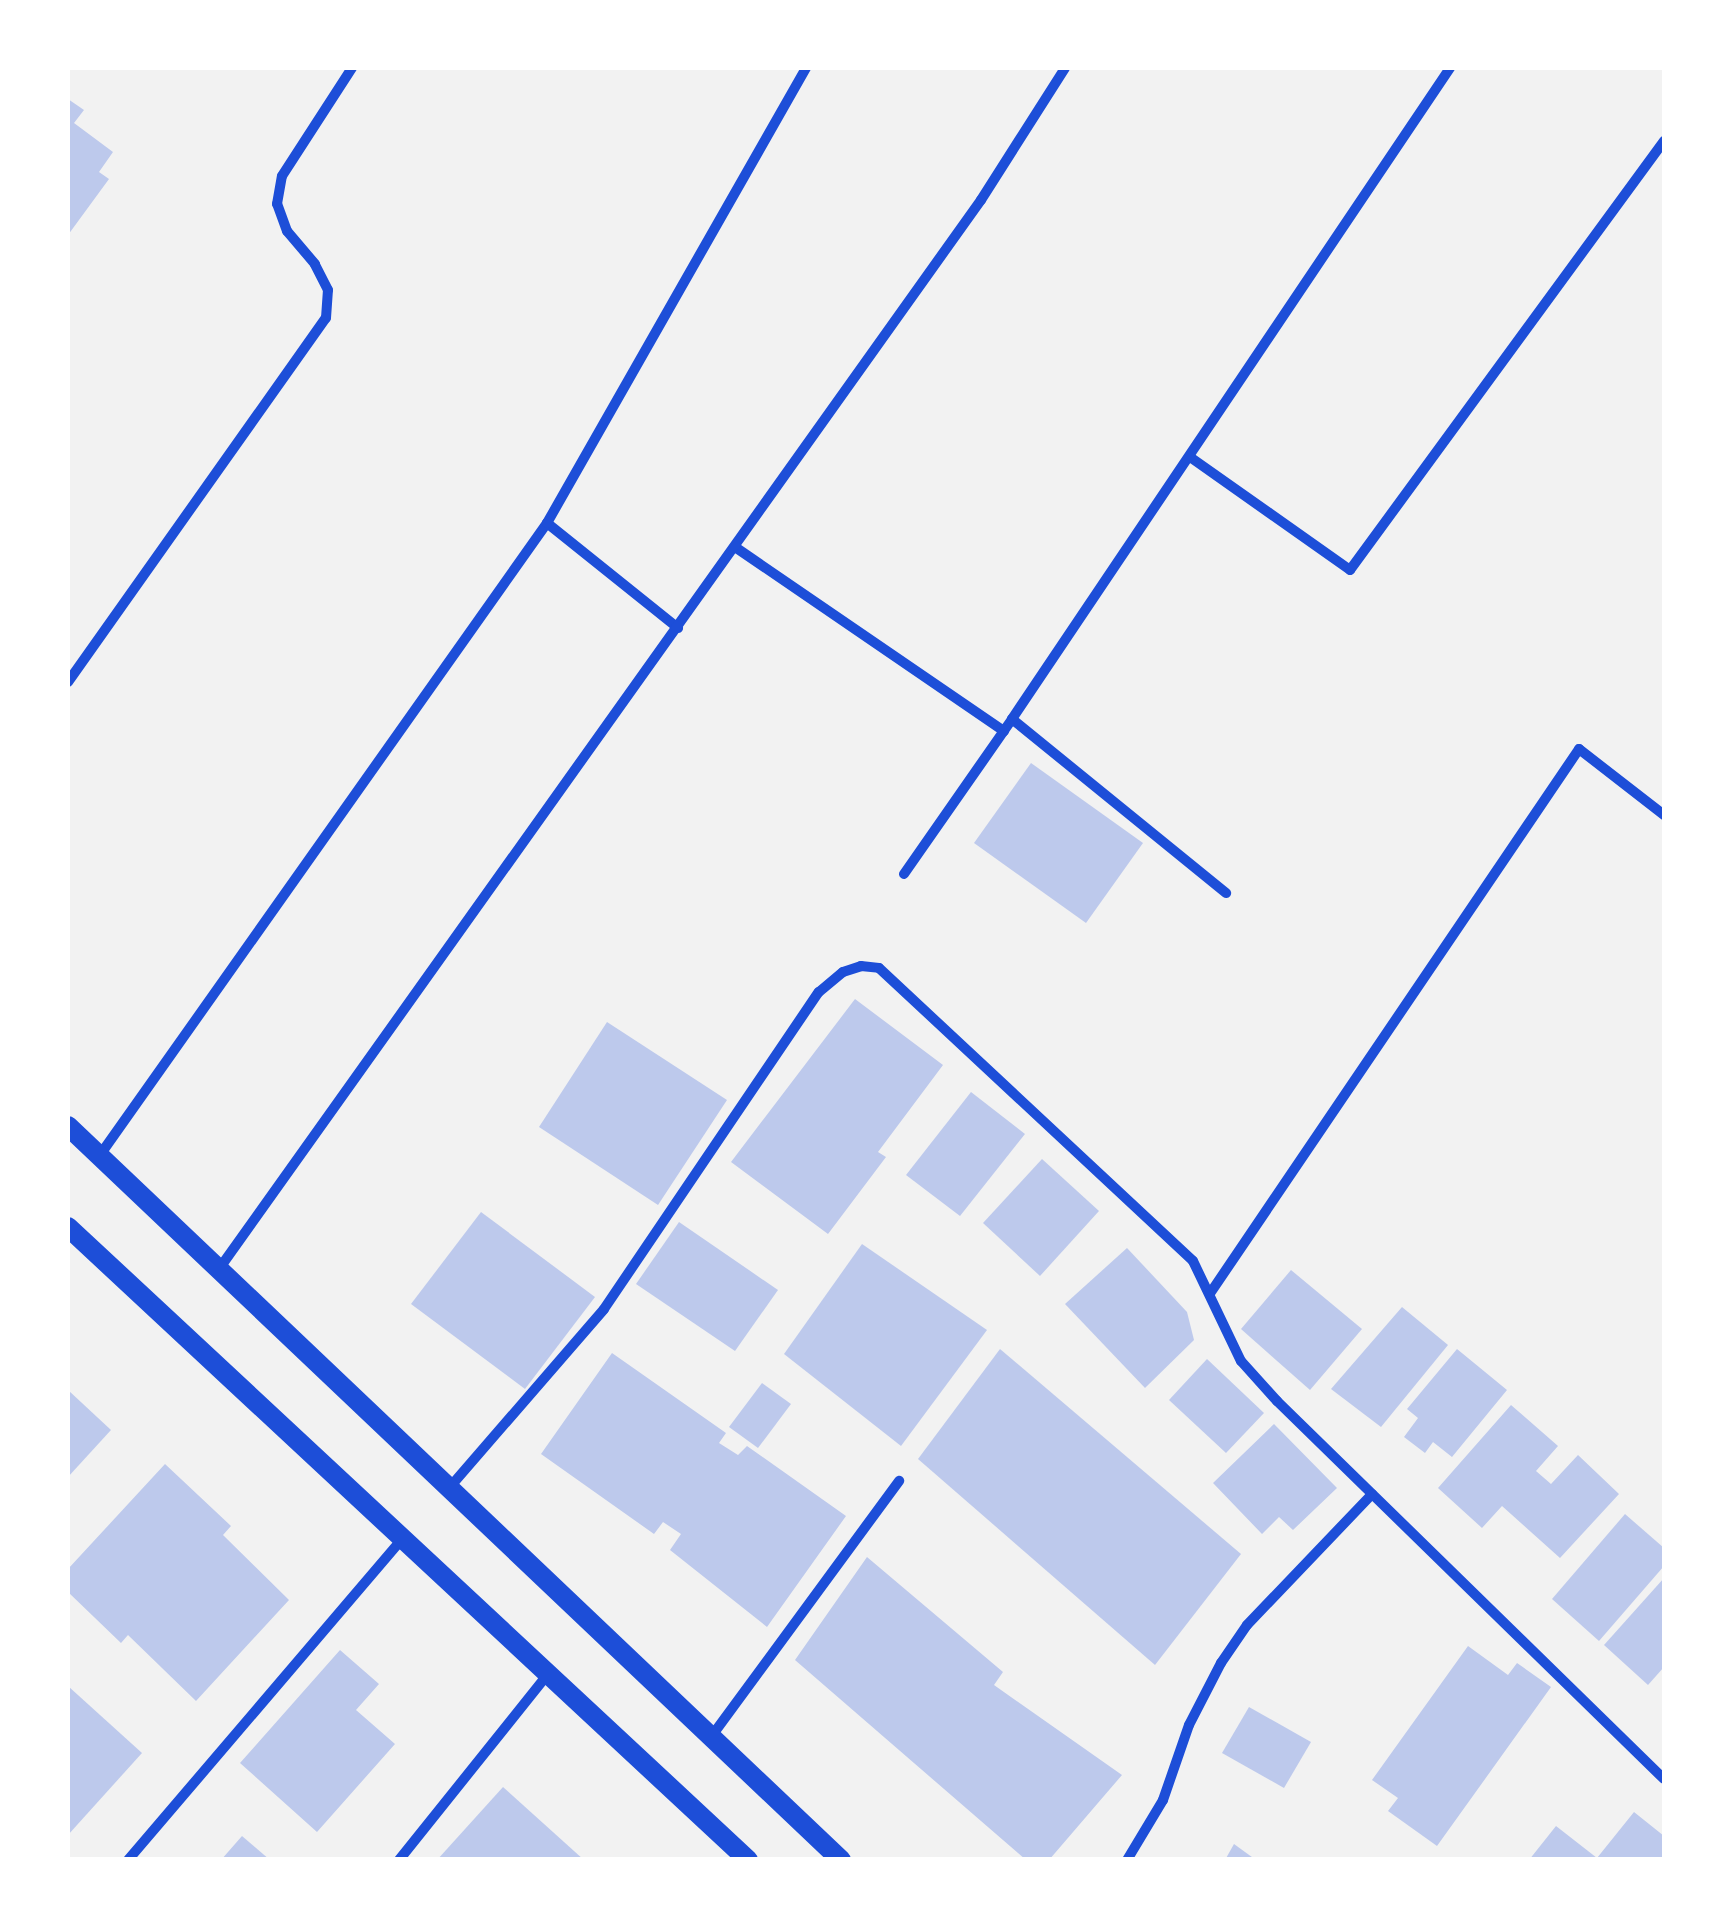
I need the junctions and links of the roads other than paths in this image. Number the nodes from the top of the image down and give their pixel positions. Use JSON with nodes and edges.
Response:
{"nodes":[{"id":1,"x":352,"y":68,"type":"edge"},
{"id":2,"x":806,"y":68,"type":"edge"},
{"id":3,"x":1065,"y":68,"type":"edge"},
{"id":4,"x":1450,"y":68,"type":"edge"},
{"id":5,"x":1664,"y":141,"type":"edge"},
{"id":6,"x":1190,"y":457,"type":"junction"},
{"id":7,"x":548,"y":524,"type":"junction"},
{"id":8,"x":735,"y":547,"type":"junction"},
{"id":9,"x":678,"y":628,"type":"junction"},
{"id":10,"x":68,"y":682,"type":"edge"},
{"id":11,"x":1012,"y":720,"type":"junction"},
{"id":12,"x":1004,"y":730,"type":"junction"},
{"id":13,"x":1664,"y":815,"type":"edge"},
{"id":14,"x":904,"y":874,"type":"dead end"},
{"id":15,"x":1226,"y":893,"type":"dead end"},
{"id":16,"x":68,"y":1126,"type":"edge"},
{"id":17,"x":100,"y":1156,"type":"junction"},
{"id":18,"x":68,"y":1228,"type":"edge"},
{"id":19,"x":218,"y":1270,"type":"junction"},
{"id":20,"x":1212,"y":1292,"type":"junction"},
{"id":21,"x":899,"y":1481,"type":"dead end"},
{"id":22,"x":450,"y":1488,"type":"junction"},
{"id":23,"x":1372,"y":1494,"type":"junction"},
{"id":24,"x":402,"y":1538,"type":"junction"},
{"id":25,"x":549,"y":1674,"type":"junction"},
{"id":26,"x":711,"y":1737,"type":"junction"},
{"id":27,"x":1664,"y":1779,"type":"edge"},
{"id":28,"x":128,"y":1860,"type":"edge"},
{"id":29,"x":399,"y":1860,"type":"edge"},
{"id":30,"x":748,"y":1860,"type":"edge"},
{"id":31,"x":841,"y":1860,"type":"edge"},
{"id":32,"x":1127,"y":1860,"type":"edge"}],
"edges":[{"from":1,"to":10,"type":"street"},
{"from":2,"to":7,"type":"street"},
{"from":3,"to":8,"type":"street"},
{"from":4,"to":6,"type":"street"},
{"from":5,"to":6,"type":"street"},
{"from":6,"to":11,"type":"street"},
{"from":7,"to":9,"type":"street"},
{"from":7,"to":17,"type":"street"},
{"from":8,"to":9,"type":"street"},
{"from":8,"to":12,"type":"street"},
{"from":9,"to":19,"type":"street"},
{"from":11,"to":12,"type":"street"},
{"from":11,"to":15,"type":"street"},
{"from":12,"to":14,"type":"street"},
{"from":13,"to":20,"type":"street"},
{"from":16,"to":17,"type":"main road"},
{"from":17,"to":19,"type":"main road"},
{"from":18,"to":24,"type":"main road"},
{"from":19,"to":22,"type":"main road"},
{"from":20,"to":22,"type":"street"},
{"from":20,"to":23,"type":"street"},
{"from":21,"to":26,"type":"street"},
{"from":22,"to":26,"type":"main road"},
{"from":23,"to":27,"type":"street"},
{"from":23,"to":32,"type":"street"},
{"from":24,"to":25,"type":"main road"},
{"from":24,"to":28,"type":"street"},
{"from":25,"to":29,"type":"street"},
{"from":25,"to":30,"type":"main road"},
{"from":26,"to":31,"type":"main road"}]}
